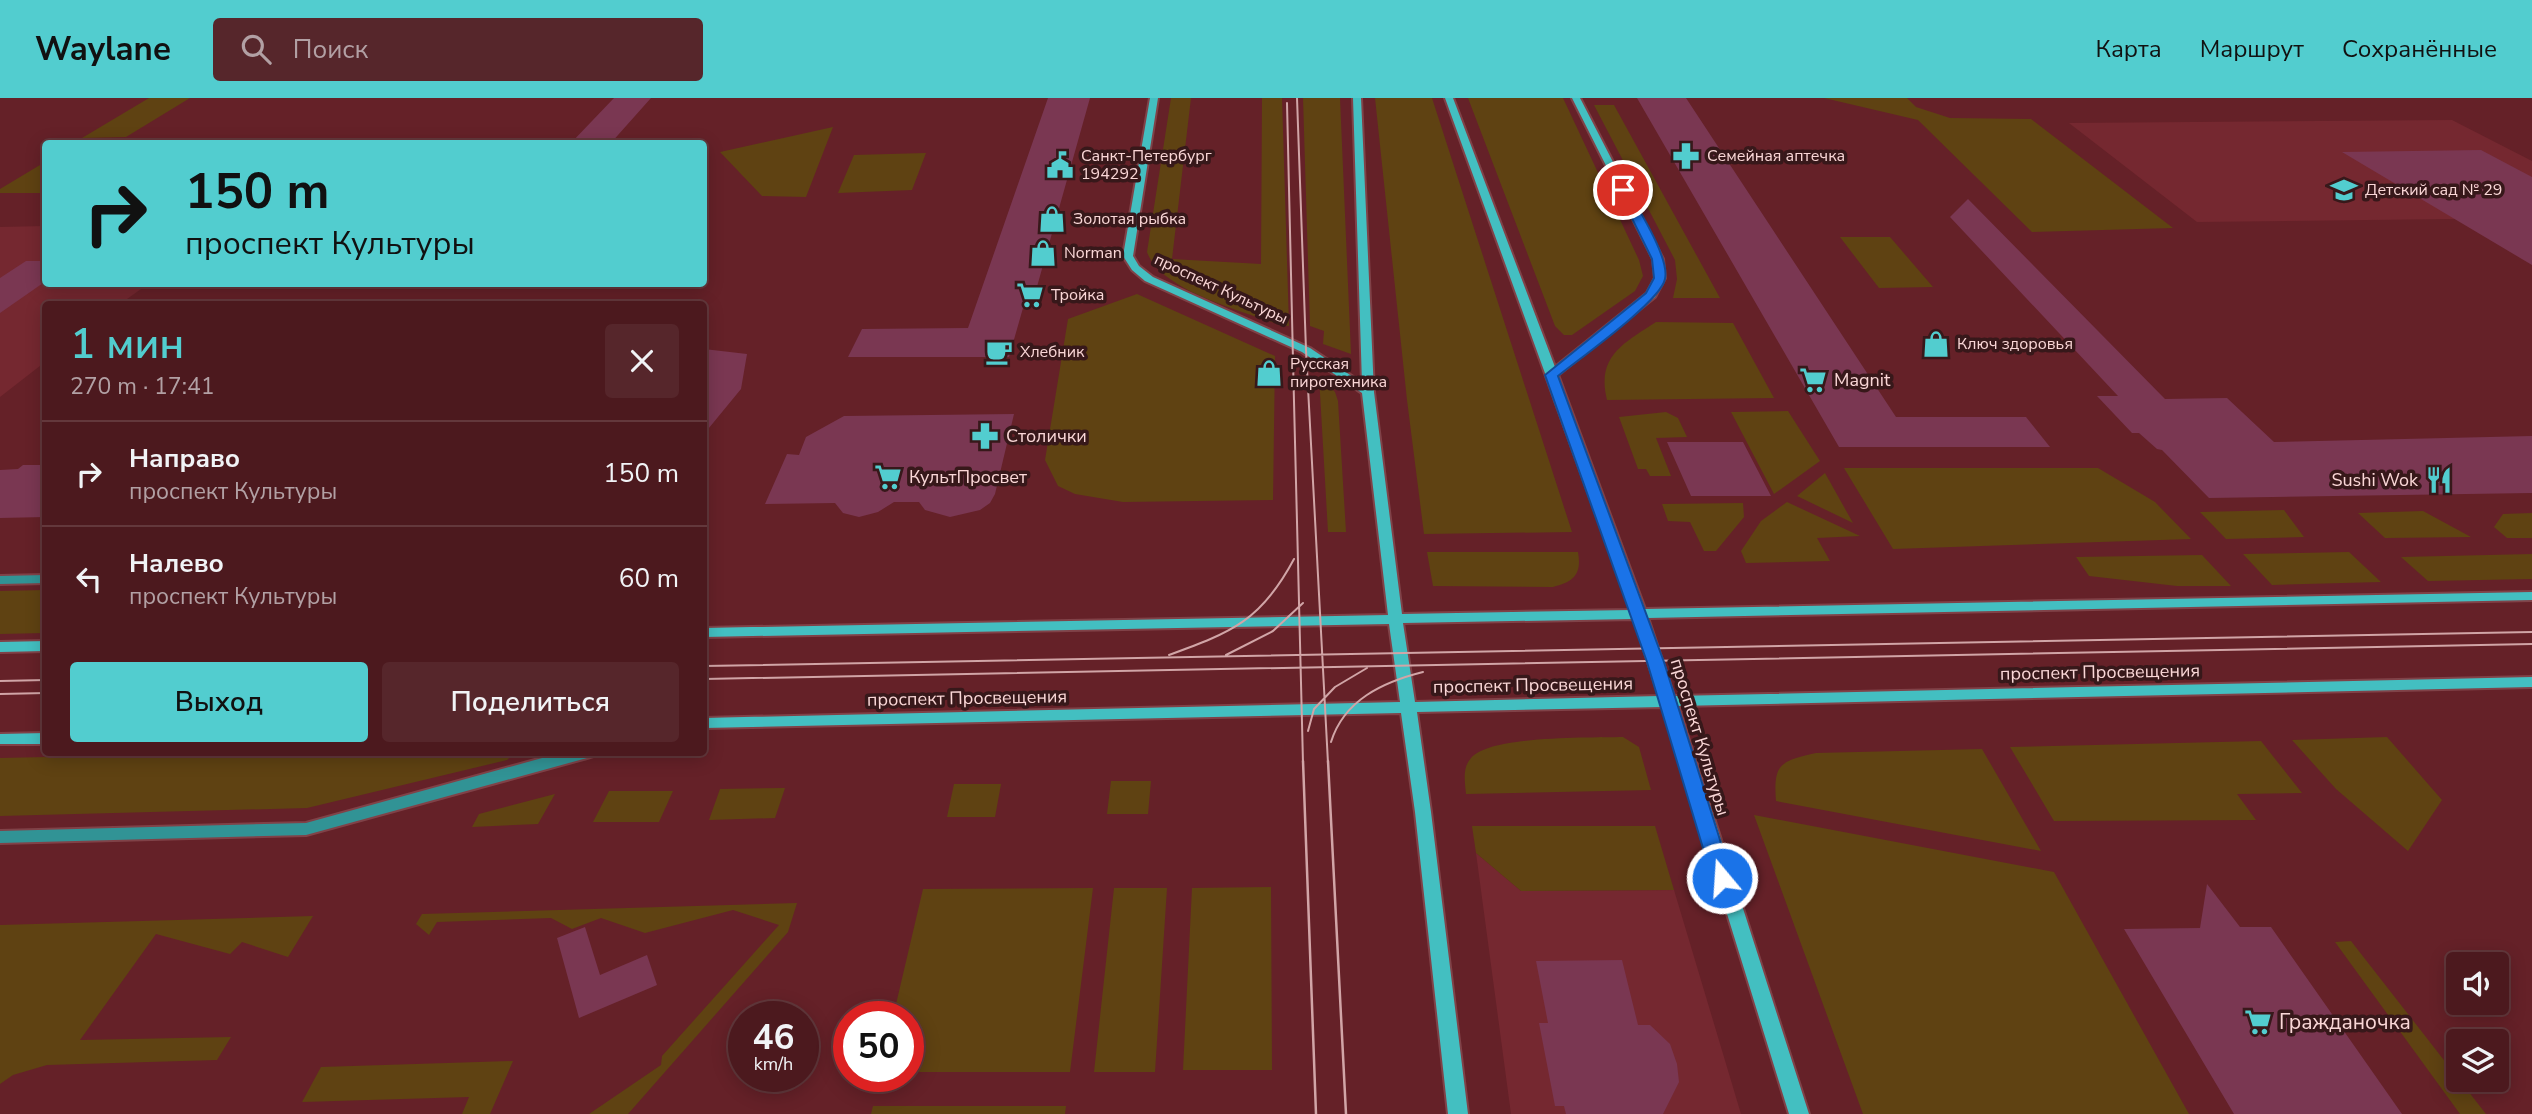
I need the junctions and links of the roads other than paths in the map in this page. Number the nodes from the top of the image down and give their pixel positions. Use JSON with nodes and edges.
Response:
{"nodes":[{"id":1,"x":1154,"y":98,"type":"edge"},
{"id":2,"x":1357,"y":98,"type":"edge"},
{"id":3,"x":1449,"y":98,"type":"edge"},
{"id":4,"x":1576,"y":98,"type":"edge"},
{"id":5,"x":1551,"y":375,"type":"junction"},
{"id":6,"x":1368,"y":392,"type":"junction"},
{"id":7,"x":42,"y":579,"type":"edge"},
{"id":8,"x":0,"y":580,"type":"edge"},
{"id":9,"x":2532,"y":596,"type":"edge"},
{"id":10,"x":1639,"y":614,"type":"junction"},
{"id":11,"x":1396,"y":619,"type":"junction"},
{"id":12,"x":707,"y":633,"type":"edge"},
{"id":13,"x":42,"y":646,"type":"edge"},
{"id":14,"x":0,"y":647,"type":"edge"},
{"id":15,"x":2532,"y":682,"type":"edge"},
{"id":16,"x":1668,"y":701,"type":"junction"},
{"id":17,"x":1409,"y":707,"type":"junction"},
{"id":18,"x":707,"y":723,"type":"edge"},
{"id":19,"x":42,"y":738,"type":"edge"},
{"id":20,"x":0,"y":739,"type":"edge"},
{"id":21,"x":572,"y":756,"type":"edge"},
{"id":22,"x":0,"y":837,"type":"edge"},
{"id":23,"x":1458,"y":1114,"type":"edge"},
{"id":24,"x":1799,"y":1114,"type":"edge"}],
"edges":[{"from":1,"to":6,"type":"main road","name":"проспект Культуры"},
{"from":2,"to":6,"type":"main road"},
{"from":3,"to":5,"type":"main road","name":"проспект Культуры"},
{"from":4,"to":5,"type":"main road"},
{"from":5,"to":10,"type":"main road","name":"проспект Культуры"},
{"from":6,"to":11,"type":"main road"},
{"from":7,"to":8,"type":"street"},
{"from":9,"to":10,"type":"main road"},
{"from":10,"to":11,"type":"main road"},
{"from":10,"to":16,"type":"main road","name":"проспект Культуры"},
{"from":11,"to":12,"type":"main road"},
{"from":11,"to":17,"type":"main road"},
{"from":13,"to":14,"type":"main road"},
{"from":15,"to":16,"type":"main road","name":"проспект Просвещения"},
{"from":16,"to":17,"type":"main road","name":"проспект Просвещения"},
{"from":16,"to":24,"type":"main road","name":"проспект Культуры"},
{"from":17,"to":18,"type":"main road","name":"проспект Просвещения"},
{"from":17,"to":23,"type":"main road"},
{"from":19,"to":20,"type":"main road"},
{"from":21,"to":22,"type":"street"}]}
